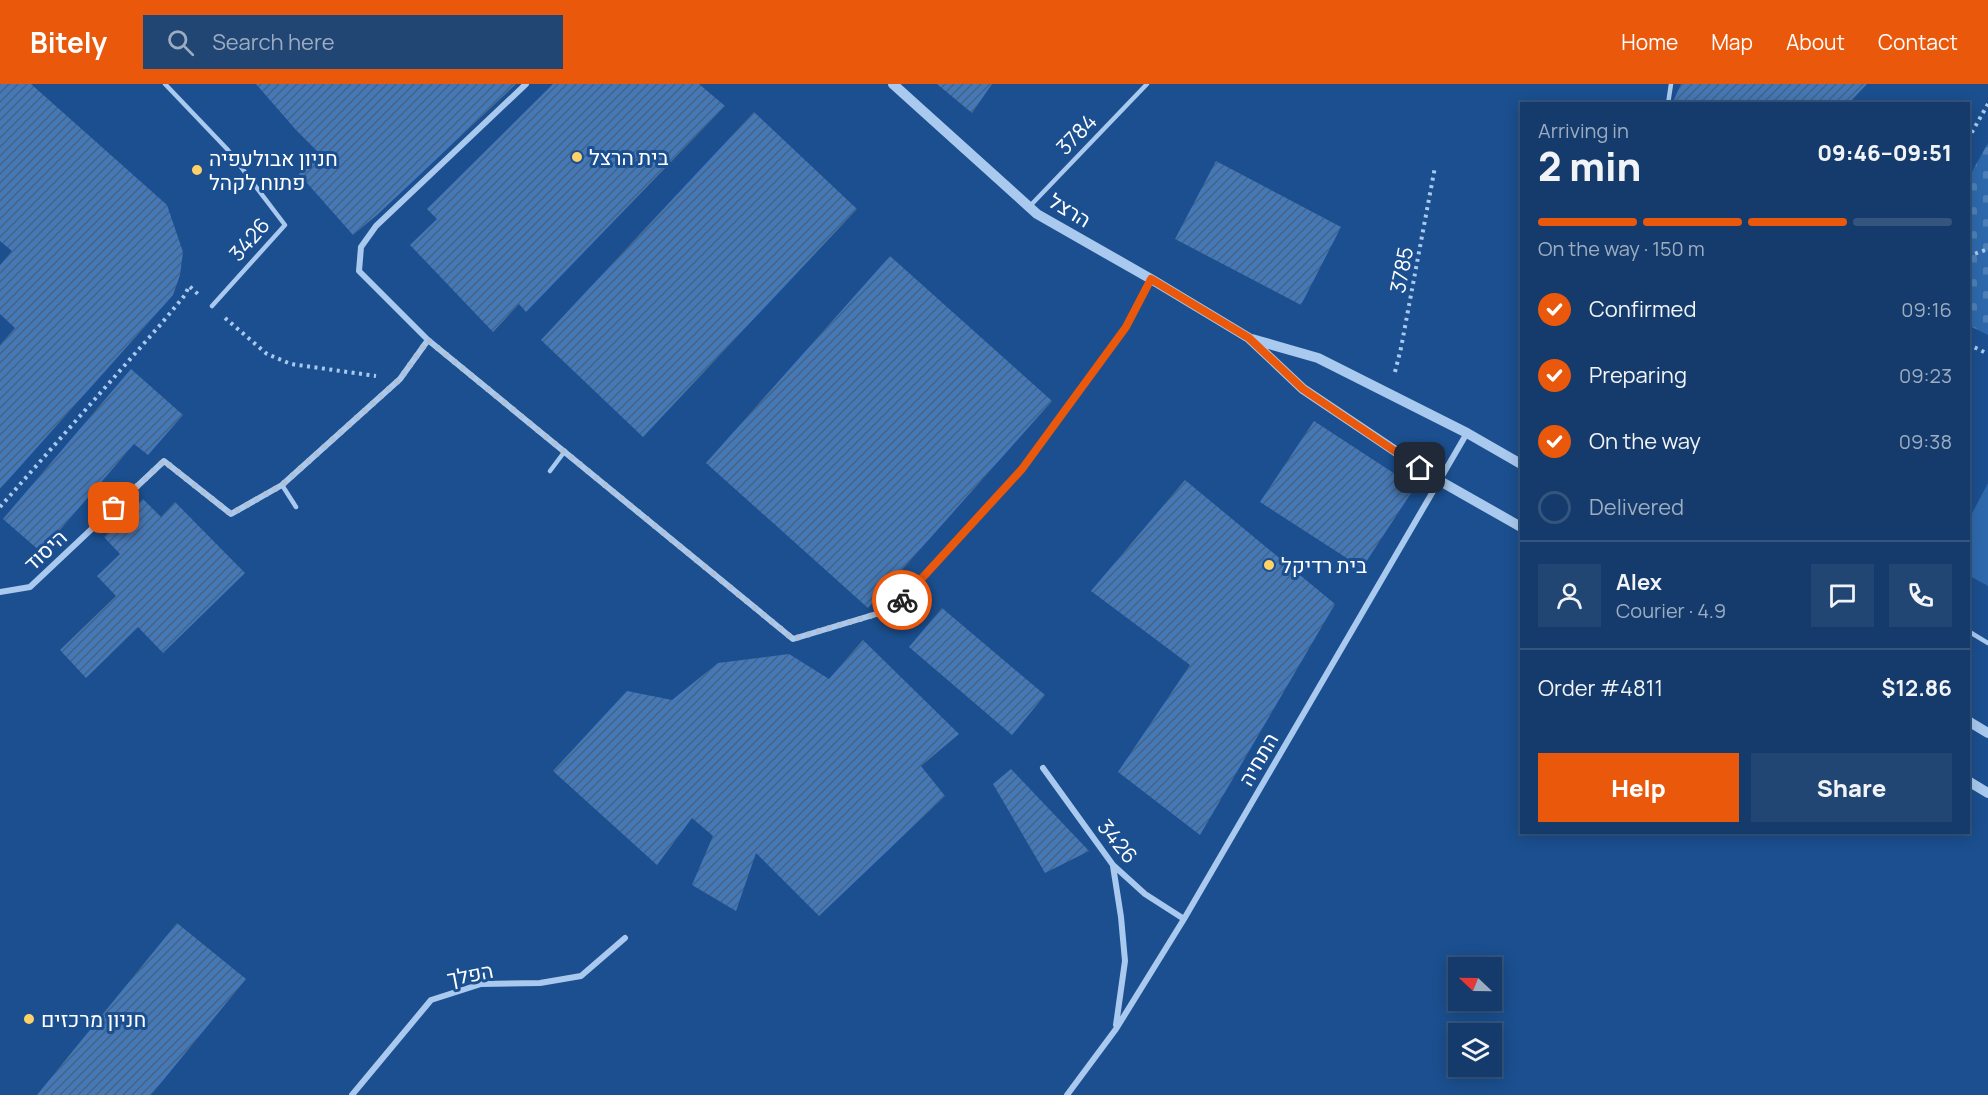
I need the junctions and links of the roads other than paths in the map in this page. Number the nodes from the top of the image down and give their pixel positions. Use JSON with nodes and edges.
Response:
{"nodes":[{"id":1,"x":165,"y":84,"type":"edge"},
{"id":2,"x":526,"y":84,"type":"edge"},
{"id":3,"x":893,"y":84,"type":"edge"},
{"id":4,"x":1147,"y":84,"type":"edge"},
{"id":5,"x":1671,"y":84,"type":"edge"},
{"id":6,"x":1668,"y":102,"type":"edge"},
{"id":7,"x":1029,"y":207,"type":"junction"},
{"id":8,"x":1151,"y":279,"type":"junction"},
{"id":9,"x":212,"y":306,"type":"road end"},
{"id":10,"x":1249,"y":338,"type":"junction"},
{"id":11,"x":428,"y":340,"type":"junction"},
{"id":12,"x":1467,"y":433,"type":"junction"},
{"id":13,"x":565,"y":451,"type":"junction"},
{"id":14,"x":1520,"y":463,"type":"edge"},
{"id":15,"x":550,"y":471,"type":"dead end"},
{"id":16,"x":1440,"y":481,"type":"junction"},
{"id":17,"x":282,"y":485,"type":"junction"},
{"id":18,"x":296,"y":507,"type":"dead end"},
{"id":19,"x":1520,"y":526,"type":"edge"},
{"id":20,"x":0,"y":592,"type":"edge"},
{"id":21,"x":1970,"y":632,"type":"edge"},
{"id":22,"x":1988,"y":643,"type":"edge"},
{"id":23,"x":1970,"y":722,"type":"edge"},
{"id":24,"x":1988,"y":733,"type":"edge"},
{"id":25,"x":1043,"y":768,"type":"dead end"},
{"id":26,"x":1970,"y":782,"type":"edge"},
{"id":27,"x":1988,"y":793,"type":"edge"},
{"id":28,"x":1113,"y":865,"type":"junction"},
{"id":29,"x":1184,"y":919,"type":"junction"},
{"id":30,"x":625,"y":938,"type":"dead end"},
{"id":31,"x":1116,"y":1029,"type":"junction"},
{"id":32,"x":352,"y":1095,"type":"edge"},
{"id":33,"x":1067,"y":1095,"type":"edge"}],
"edges":[{"from":1,"to":9,"type":"lane","name":"3426"},
{"from":2,"to":11,"type":"street"},
{"from":3,"to":7,"type":"street","name":"הרצל"},
{"from":4,"to":7,"type":"lane","name":"3784"},
{"from":5,"to":6,"type":"lane"},
{"from":7,"to":8,"type":"street","name":"הרצל"},
{"from":8,"to":10,"type":"street","name":"הרצל"},
{"from":8,"to":13,"type":"street"},
{"from":10,"to":12,"type":"street","name":"הרצל"},
{"from":10,"to":16,"type":"street","name":"הרצל"},
{"from":11,"to":13,"type":"street"},
{"from":11,"to":17,"type":"street","name":"היסוד"},
{"from":12,"to":14,"type":"street","name":"הרצל"},
{"from":12,"to":16,"type":"street","name":"התחיה"},
{"from":13,"to":15,"type":"lane"},
{"from":16,"to":19,"type":"street","name":"הרצל"},
{"from":16,"to":29,"type":"street","name":"התחיה"},
{"from":17,"to":18,"type":"lane"},
{"from":17,"to":20,"type":"street","name":"היסוד"},
{"from":21,"to":22,"type":"lane"},
{"from":23,"to":24,"type":"street"},
{"from":25,"to":28,"type":"street","name":"3426"},
{"from":26,"to":27,"type":"street"},
{"from":28,"to":29,"type":"street","name":"3426"},
{"from":28,"to":31,"type":"street"},
{"from":29,"to":31,"type":"street","name":"התחיה"},
{"from":30,"to":32,"type":"street","name":"הפלך"},
{"from":31,"to":33,"type":"street","name":"התחיה"}]}
